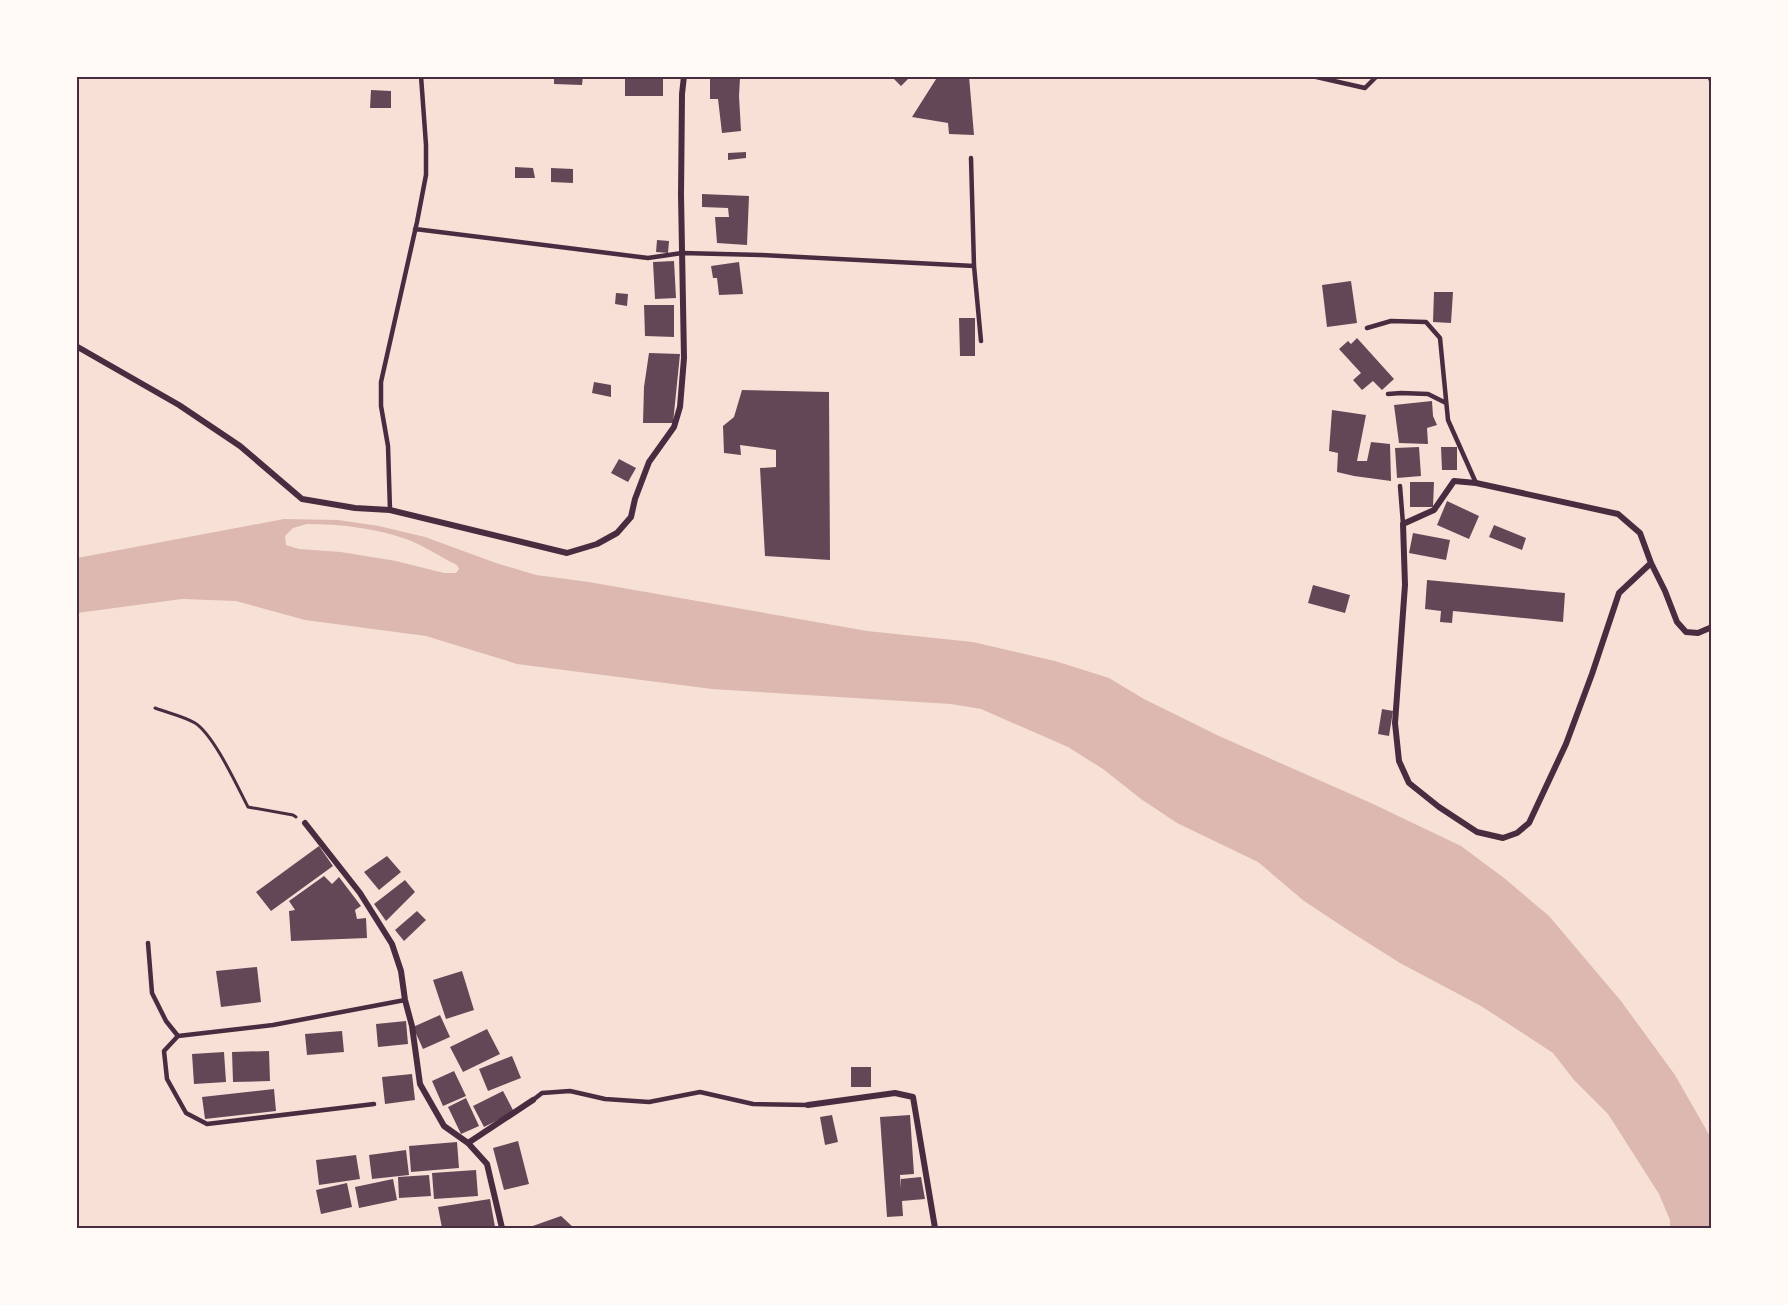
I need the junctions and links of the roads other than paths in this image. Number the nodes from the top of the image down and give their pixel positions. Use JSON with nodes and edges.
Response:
{"nodes":[{"id":1,"x":420,"y":76,"type":"edge"},
{"id":2,"x":684,"y":76,"type":"edge"},
{"id":3,"x":1312,"y":76,"type":"edge"},
{"id":4,"x":1377,"y":76,"type":"edge"},
{"id":5,"x":1710,"y":76,"type":"edge"},
{"id":6,"x":1712,"y":81,"type":"edge"},
{"id":7,"x":971,"y":158,"type":"dead end"},
{"id":8,"x":415,"y":229,"type":"junction"},
{"id":9,"x":682,"y":254,"type":"junction"},
{"id":10,"x":974,"y":266,"type":"junction"},
{"id":11,"x":1367,"y":328,"type":"dead end"},
{"id":12,"x":981,"y":341,"type":"dead end"},
{"id":13,"x":76,"y":346,"type":"edge"},
{"id":14,"x":1388,"y":394,"type":"dead end"},
{"id":15,"x":1446,"y":403,"type":"junction"},
{"id":16,"x":1476,"y":483,"type":"junction"},
{"id":17,"x":1400,"y":486,"type":"dead end"},
{"id":18,"x":390,"y":510,"type":"junction"},
{"id":19,"x":1403,"y":524,"type":"junction"},
{"id":20,"x":1651,"y":563,"type":"junction"},
{"id":21,"x":1712,"y":627,"type":"edge"},
{"id":22,"x":305,"y":823,"type":"road end"},
{"id":23,"x":148,"y":943,"type":"dead end"},
{"id":24,"x":405,"y":1000,"type":"junction"},
{"id":25,"x":178,"y":1036,"type":"junction"},
{"id":26,"x":533,"y":1100,"type":"joint"},
{"id":27,"x":374,"y":1104,"type":"dead end"},
{"id":28,"x":808,"y":1105,"type":"joint"},
{"id":29,"x":468,"y":1143,"type":"junction"},
{"id":30,"x":502,"y":1228,"type":"edge"},
{"id":31,"x":935,"y":1228,"type":"edge"}],
"edges":[{"from":1,"to":8,"type":"lane"},
{"from":2,"to":9,"type":"street"},
{"from":3,"to":4,"type":"lane"},
{"from":5,"to":6,"type":"street"},
{"from":7,"to":10,"type":"lane"},
{"from":8,"to":9,"type":"lane"},
{"from":8,"to":18,"type":"lane"},
{"from":9,"to":10,"type":"lane"},
{"from":9,"to":18,"type":"street"},
{"from":10,"to":12,"type":"lane"},
{"from":11,"to":15,"type":"lane"},
{"from":13,"to":18,"type":"street"},
{"from":14,"to":15,"type":"lane"},
{"from":15,"to":16,"type":"lane"},
{"from":16,"to":19,"type":"street"},
{"from":16,"to":20,"type":"street"},
{"from":17,"to":19,"type":"lane"},
{"from":19,"to":20,"type":"street"},
{"from":20,"to":21,"type":"street"},
{"from":22,"to":24,"type":"street"},
{"from":23,"to":25,"type":"lane"},
{"from":24,"to":25,"type":"lane"},
{"from":24,"to":29,"type":"street"},
{"from":25,"to":27,"type":"lane"},
{"from":26,"to":28,"type":"lane"},
{"from":26,"to":29,"type":"street"},
{"from":28,"to":31,"type":"street"},
{"from":29,"to":30,"type":"street"}]}
